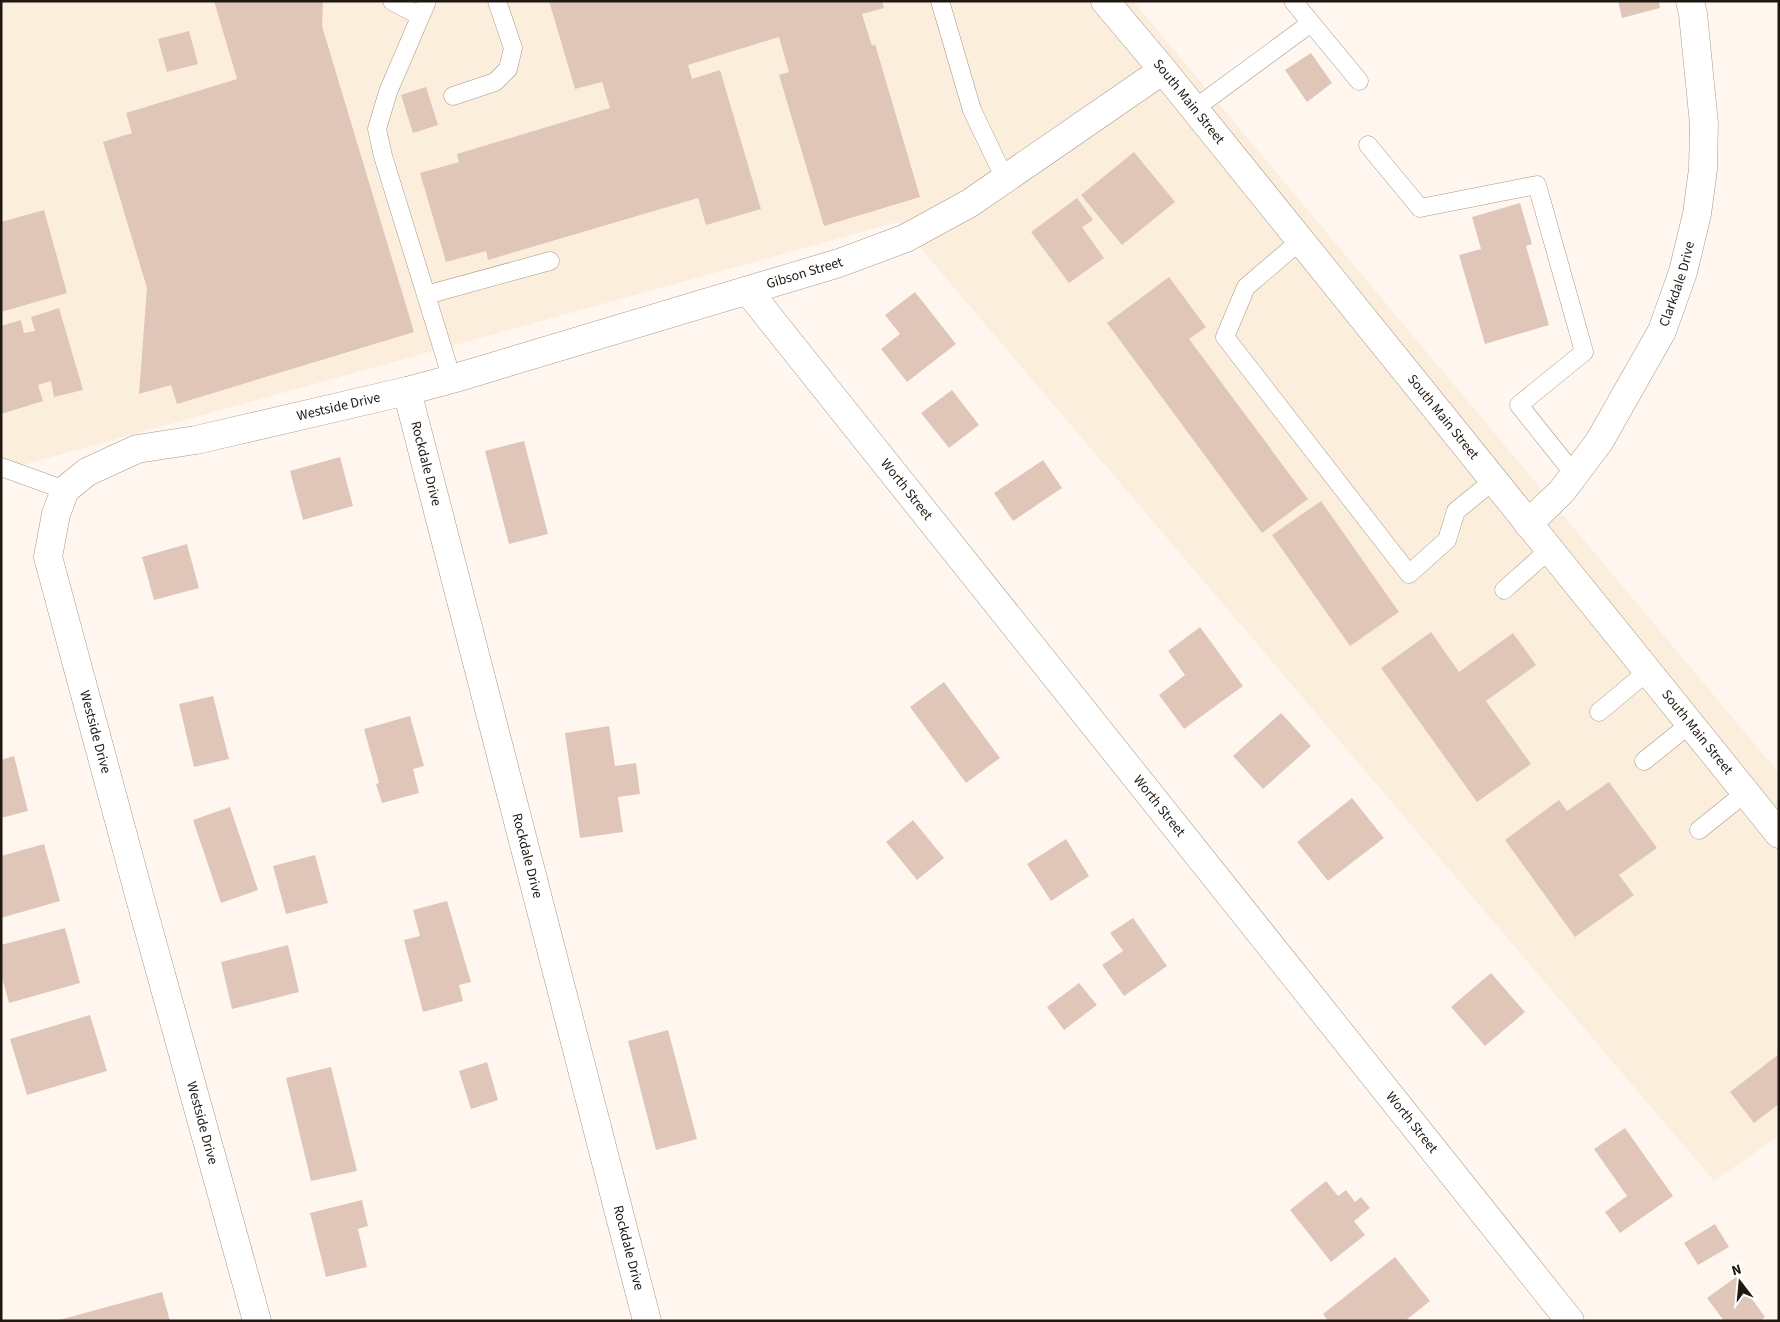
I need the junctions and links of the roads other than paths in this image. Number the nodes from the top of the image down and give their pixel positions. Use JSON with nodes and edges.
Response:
{"nodes":[{"id":1,"x":392,"y":1,"type":"edge"},
{"id":2,"x":497,"y":1,"type":"edge"},
{"id":3,"x":940,"y":1,"type":"edge"},
{"id":4,"x":1105,"y":1,"type":"edge"},
{"id":5,"x":1293,"y":1,"type":"edge"},
{"id":6,"x":1690,"y":1,"type":"edge"},
{"id":7,"x":423,"y":8,"type":"edge"},
{"id":8,"x":1311,"y":23,"type":"junction"},
{"id":9,"x":1163,"y":70,"type":"junction"},
{"id":10,"x":1359,"y":81,"type":"dead end"},
{"id":11,"x":452,"y":96,"type":"dead end"},
{"id":12,"x":1194,"y":109,"type":"junction"},
{"id":13,"x":1368,"y":145,"type":"dead end"},
{"id":14,"x":1005,"y":179,"type":"junction"},
{"id":15,"x":1300,"y":242,"type":"junction"},
{"id":16,"x":550,"y":261,"type":"dead end"},
{"id":17,"x":748,"y":291,"type":"junction"},
{"id":18,"x":426,"y":295,"type":"junction"},
{"id":19,"x":452,"y":379,"type":"junction"},
{"id":20,"x":407,"y":391,"type":"junction"},
{"id":21,"x":1,"y":467,"type":"edge"},
{"id":22,"x":1574,"y":474,"type":"junction"},
{"id":23,"x":1494,"y":481,"type":"junction"},
{"id":24,"x":65,"y":490,"type":"junction"},
{"id":25,"x":1528,"y":524,"type":"junction"},
{"id":26,"x":1549,"y":550,"type":"junction"},
{"id":27,"x":1504,"y":590,"type":"dead end"},
{"id":28,"x":1647,"y":672,"type":"junction"},
{"id":29,"x":1599,"y":712,"type":"dead end"},
{"id":30,"x":1690,"y":724,"type":"junction"},
{"id":31,"x":1644,"y":761,"type":"dead end"},
{"id":32,"x":1745,"y":793,"type":"junction"},
{"id":33,"x":1698,"y":830,"type":"dead end"},
{"id":34,"x":1779,"y":834,"type":"edge"},
{"id":35,"x":256,"y":1321,"type":"edge"},
{"id":36,"x":647,"y":1321,"type":"edge"},
{"id":37,"x":1570,"y":1321,"type":"edge"}],
"edges":[{"from":1,"to":7,"type":"lane"},
{"from":2,"to":11,"type":"lane"},
{"from":3,"to":14,"type":"lane"},
{"from":4,"to":9,"type":"street","name":"South Main Street"},
{"from":5,"to":8,"type":"lane"},
{"from":6,"to":22,"type":"street","name":"Clarkdale Drive"},
{"from":7,"to":18,"type":"lane"},
{"from":8,"to":10,"type":"lane"},
{"from":8,"to":12,"type":"lane"},
{"from":9,"to":12,"type":"street","name":"South Main Street"},
{"from":9,"to":14,"type":"street","name":"Gibson Street"},
{"from":12,"to":15,"type":"street","name":"South Main Street"},
{"from":13,"to":22,"type":"lane"},
{"from":14,"to":17,"type":"street","name":"Gibson Street"},
{"from":15,"to":23,"type":"street","name":"South Main Street"},
{"from":15,"to":23,"type":"lane"},
{"from":16,"to":18,"type":"lane"},
{"from":17,"to":19,"type":"street","name":"Gibson Street"},
{"from":17,"to":37,"type":"street","name":"Worth Street"},
{"from":18,"to":19,"type":"lane"},
{"from":19,"to":20,"type":"street","name":"Gibson Street"},
{"from":20,"to":24,"type":"street","name":"Westside Drive"},
{"from":20,"to":36,"type":"street","name":"Rockdale Drive"},
{"from":21,"to":24,"type":"lane"},
{"from":22,"to":25,"type":"street","name":"Clarkdale Drive"},
{"from":23,"to":25,"type":"street","name":"South Main Street"},
{"from":24,"to":35,"type":"street","name":"Westside Drive"},
{"from":25,"to":26,"type":"street","name":"South Main Street"},
{"from":26,"to":27,"type":"lane"},
{"from":26,"to":28,"type":"street","name":"South Main Street"},
{"from":28,"to":29,"type":"lane"},
{"from":28,"to":30,"type":"street","name":"South Main Street"},
{"from":30,"to":31,"type":"lane"},
{"from":30,"to":32,"type":"street","name":"South Main Street"},
{"from":32,"to":33,"type":"lane"},
{"from":32,"to":34,"type":"street","name":"South Main Street"}]}
